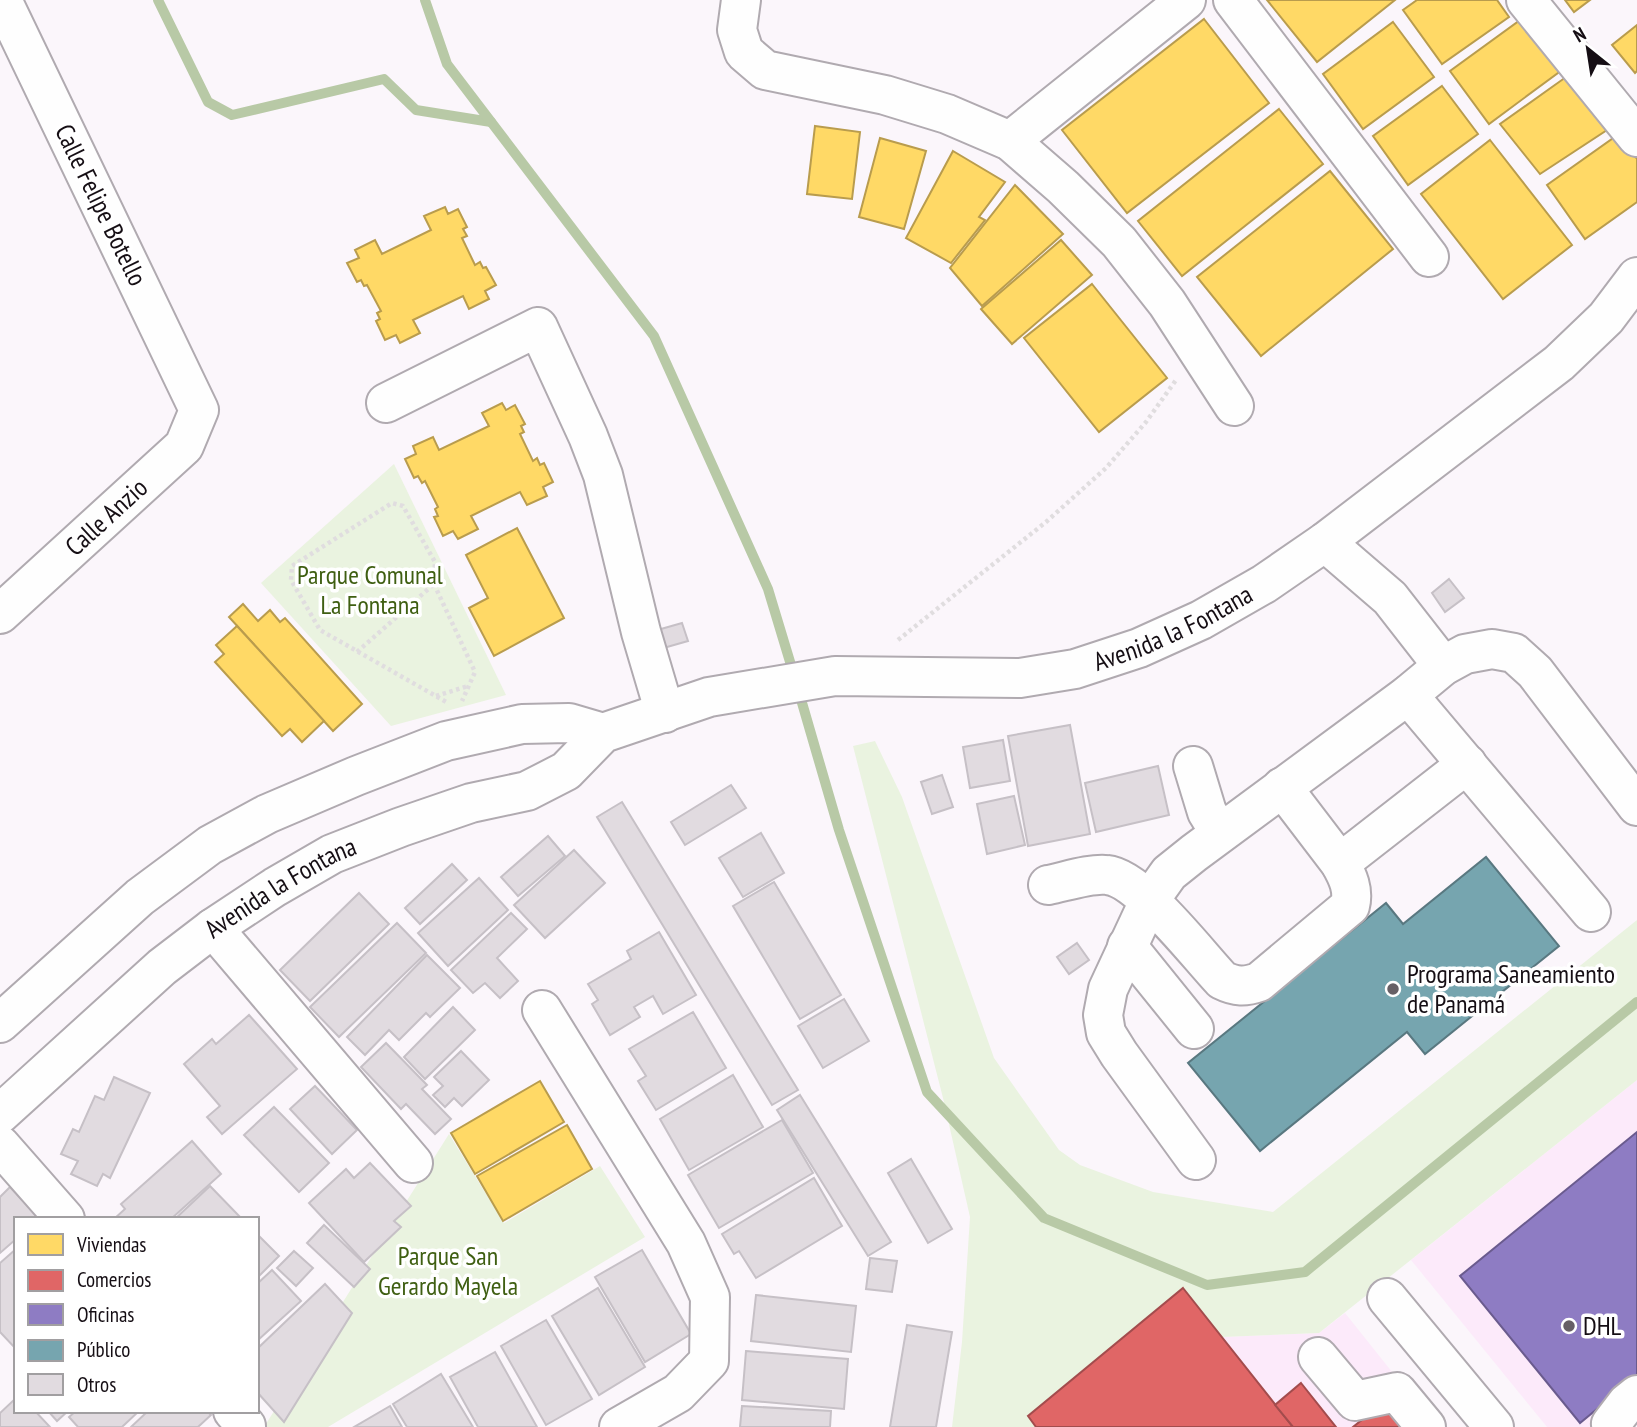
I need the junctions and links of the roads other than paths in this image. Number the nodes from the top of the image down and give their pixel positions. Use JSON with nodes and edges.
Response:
{"nodes":[{"id":1,"x":2,"y":0,"type":"edge"},
{"id":2,"x":741,"y":0,"type":"edge"},
{"id":3,"x":1186,"y":0,"type":"edge"},
{"id":4,"x":1234,"y":0,"type":"edge"},
{"id":5,"x":1526,"y":0,"type":"edge"},
{"id":6,"x":1637,"y":137,"type":"edge"},
{"id":7,"x":1010,"y":141,"type":"junction"},
{"id":8,"x":1429,"y":257,"type":"dead end"},
{"id":9,"x":1637,"y":278,"type":"edge"},
{"id":10,"x":386,"y":403,"type":"dead end"},
{"id":11,"x":1234,"y":406,"type":"dead end"},
{"id":12,"x":199,"y":410,"type":"joint"},
{"id":13,"x":1325,"y":542,"type":"junction"},
{"id":14,"x":0,"y":614,"type":"edge"},
{"id":15,"x":1443,"y":666,"type":"junction"},
{"id":16,"x":1408,"y":695,"type":"junction"},
{"id":17,"x":665,"y":713,"type":"junction"},
{"id":18,"x":603,"y":733,"type":"junction"},
{"id":19,"x":1467,"y":764,"type":"junction"},
{"id":20,"x":1193,"y":766,"type":"dead end"},
{"id":21,"x":1282,"y":787,"type":"junction"},
{"id":22,"x":1637,"y":806,"type":"edge"},
{"id":23,"x":1220,"y":833,"type":"junction"},
{"id":24,"x":1340,"y":863,"type":"junction"},
{"id":25,"x":1048,"y":885,"type":"dead end"},
{"id":26,"x":1149,"y":901,"type":"junction"},
{"id":27,"x":1591,"y":912,"type":"dead end"},
{"id":28,"x":213,"y":928,"type":"junction"},
{"id":29,"x":1127,"y":946,"type":"junction"},
{"id":30,"x":542,"y":1010,"type":"dead end"},
{"id":31,"x":0,"y":1023,"type":"edge"},
{"id":32,"x":1194,"y":1029,"type":"dead end"},
{"id":33,"x":0,"y":1114,"type":"edge"},
{"id":34,"x":0,"y":1145,"type":"edge"},
{"id":35,"x":1196,"y":1160,"type":"dead end"},
{"id":36,"x":413,"y":1163,"type":"dead end"},
{"id":37,"x":63,"y":1217,"type":"edge"},
{"id":38,"x":1387,"y":1298,"type":"dead end"},
{"id":39,"x":1318,"y":1357,"type":"dead end"},
{"id":40,"x":1637,"y":1395,"type":"edge"},
{"id":41,"x":682,"y":1410,"type":"edge"},
{"id":42,"x":619,"y":1427,"type":"edge"},
{"id":43,"x":1426,"y":1427,"type":"edge"},
{"id":44,"x":1494,"y":1427,"type":"edge"},
{"id":45,"x":1612,"y":1427,"type":"edge"}],
"edges":[{"from":1,"to":12,"type":"street","name":"Calle Felipe Botello"},
{"from":2,"to":7,"type":"street"},
{"from":3,"to":7,"type":"street"},
{"from":4,"to":8,"type":"street"},
{"from":5,"to":6,"type":"street"},
{"from":7,"to":11,"type":"street"},
{"from":9,"to":13,"type":"street","name":"Avenida la Fontana"},
{"from":10,"to":17,"type":"street"},
{"from":12,"to":14,"type":"street","name":"Calle Anzio"},
{"from":13,"to":15,"type":"street"},
{"from":13,"to":17,"type":"street","name":"Avenida la Fontana"},
{"from":15,"to":16,"type":"street"},
{"from":15,"to":22,"type":"street"},
{"from":16,"to":19,"type":"street"},
{"from":16,"to":21,"type":"street"},
{"from":17,"to":18,"type":"street","name":"Avenida la Fontana"},
{"from":18,"to":28,"type":"street","name":"Avenida la Fontana"},
{"from":18,"to":31,"type":"street"},
{"from":19,"to":24,"type":"street"},
{"from":19,"to":27,"type":"street"},
{"from":20,"to":23,"type":"street"},
{"from":21,"to":23,"type":"street"},
{"from":21,"to":24,"type":"street"},
{"from":23,"to":26,"type":"street"},
{"from":24,"to":26,"type":"street"},
{"from":25,"to":26,"type":"street"},
{"from":26,"to":29,"type":"street"},
{"from":28,"to":33,"type":"street","name":"Avenida la Fontana"},
{"from":28,"to":36,"type":"street"},
{"from":29,"to":32,"type":"street"},
{"from":29,"to":35,"type":"street"},
{"from":30,"to":41,"type":"street"},
{"from":34,"to":37,"type":"street"},
{"from":38,"to":44,"type":"street"},
{"from":39,"to":43,"type":"street"},
{"from":40,"to":45,"type":"street"},
{"from":41,"to":42,"type":"street"}]}
